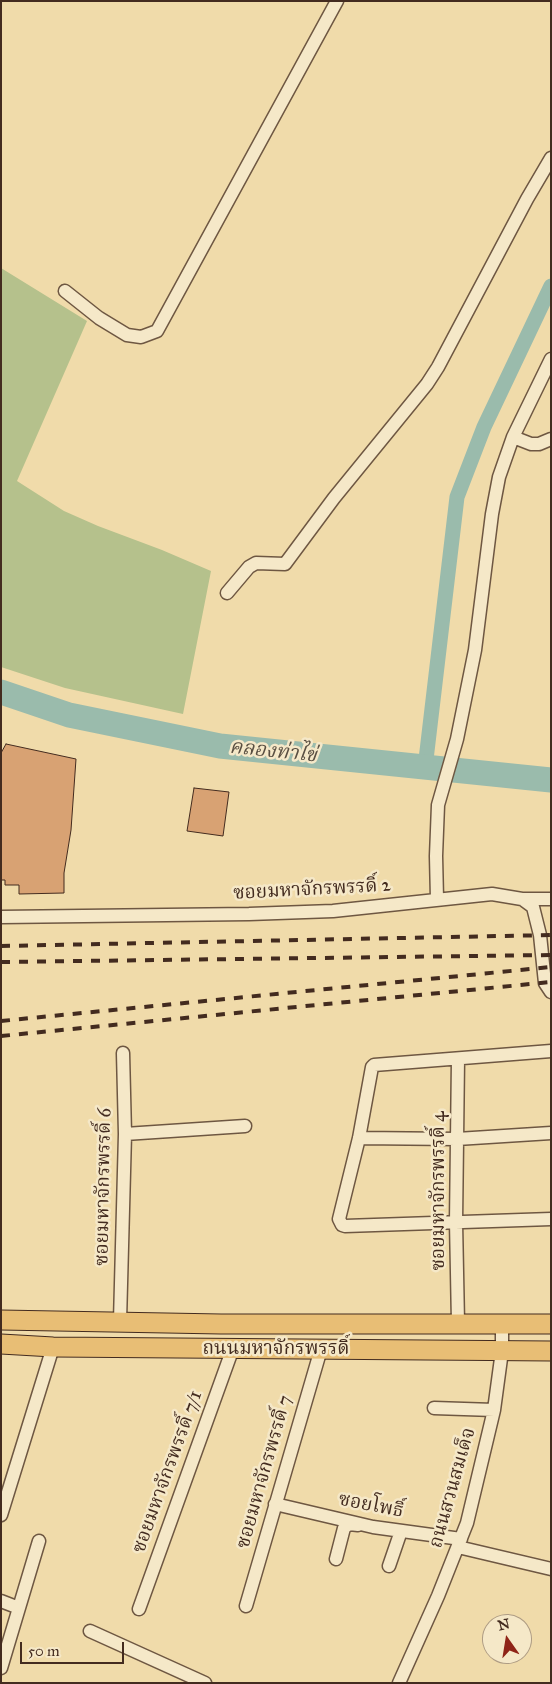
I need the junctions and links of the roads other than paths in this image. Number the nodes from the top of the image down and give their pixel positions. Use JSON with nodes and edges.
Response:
{"nodes":[{"id":1,"x":337,"y":1,"type":"edge"},
{"id":2,"x":551,"y":158,"type":"edge"},
{"id":3,"x":66,"y":291,"type":"dead end"},
{"id":4,"x":551,"y":359,"type":"edge"},
{"id":5,"x":513,"y":436,"type":"junction"},
{"id":6,"x":551,"y":438,"type":"edge"},
{"id":7,"x":227,"y":593,"type":"dead end"},
{"id":8,"x":436,"y":899,"type":"junction"},
{"id":9,"x":522,"y":899,"type":"junction"},
{"id":10,"x":551,"y":899,"type":"edge"},
{"id":11,"x":1,"y":917,"type":"edge"},
{"id":12,"x":551,"y":992,"type":"edge"},
{"id":13,"x":551,"y":1051,"type":"edge"},
{"id":14,"x":123,"y":1053,"type":"dead end"},
{"id":15,"x":458,"y":1059,"type":"junction"},
{"id":16,"x":245,"y":1126,"type":"dead end"},
{"id":17,"x":551,"y":1133,"type":"edge"},
{"id":18,"x":124,"y":1134,"type":"junction"},
{"id":19,"x":359,"y":1138,"type":"junction"},
{"id":20,"x":457,"y":1139,"type":"junction"},
{"id":21,"x":551,"y":1219,"type":"edge"},
{"id":22,"x":456,"y":1222,"type":"junction"},
{"id":23,"x":1,"y":1320,"type":"edge"},
{"id":24,"x":120,"y":1321,"type":"junction"},
{"id":25,"x":458,"y":1323,"type":"junction"},
{"id":26,"x":502,"y":1324,"type":"junction"},
{"id":27,"x":551,"y":1324,"type":"edge"},
{"id":28,"x":1,"y":1344,"type":"edge"},
{"id":29,"x":53,"y":1347,"type":"junction"},
{"id":30,"x":233,"y":1348,"type":"junction"},
{"id":31,"x":321,"y":1349,"type":"junction"},
{"id":32,"x":502,"y":1350,"type":"junction"},
{"id":33,"x":551,"y":1351,"type":"edge"},
{"id":34,"x":434,"y":1408,"type":"dead end"},
{"id":35,"x":494,"y":1410,"type":"junction"},
{"id":36,"x":275,"y":1504,"type":"junction"},
{"id":37,"x":2,"y":1508,"type":"edge"},
{"id":38,"x":373,"y":1527,"type":"junction"},
{"id":39,"x":401,"y":1531,"type":"junction"},
{"id":40,"x":39,"y":1542,"type":"dead end"},
{"id":41,"x":459,"y":1543,"type":"junction"},
{"id":42,"x":336,"y":1559,"type":"dead end"},
{"id":43,"x":390,"y":1566,"type":"dead end"},
{"id":44,"x":551,"y":1569,"type":"edge"},
{"id":45,"x":1,"y":1601,"type":"edge"},
{"id":46,"x":246,"y":1606,"type":"dead end"},
{"id":47,"x":19,"y":1608,"type":"junction"},
{"id":48,"x":139,"y":1609,"type":"dead end"},
{"id":49,"x":90,"y":1632,"type":"dead end"},
{"id":50,"x":1,"y":1668,"type":"edge"},
{"id":51,"x":205,"y":1683,"type":"edge"},
{"id":52,"x":399,"y":1683,"type":"edge"}],
"edges":[{"from":1,"to":3,"type":"street"},
{"from":2,"to":7,"type":"street"},
{"from":4,"to":5,"type":"street"},
{"from":5,"to":6,"type":"street"},
{"from":5,"to":8,"type":"street"},
{"from":8,"to":9,"type":"street","name":"ซอยมหาจักรพรรดิ์ 2"},
{"from":8,"to":11,"type":"street","name":"ซอยมหาจักรพรรดิ์ 2"},
{"from":9,"to":10,"type":"street","name":"ซอยมหาจักรพรรดิ์ 2"},
{"from":9,"to":12,"type":"street"},
{"from":13,"to":15,"type":"street"},
{"from":14,"to":18,"type":"street","name":"ซอยมหาจักรพรรดิ์ 6"},
{"from":15,"to":19,"type":"street"},
{"from":15,"to":20,"type":"street","name":"ซอยมหาจักรพรรดิ์ 4"},
{"from":16,"to":18,"type":"street"},
{"from":17,"to":20,"type":"street"},
{"from":18,"to":24,"type":"street","name":"ซอยมหาจักรพรรดิ์ 6"},
{"from":19,"to":20,"type":"street"},
{"from":19,"to":22,"type":"street"},
{"from":20,"to":22,"type":"street","name":"ซอยมหาจักรพรรดิ์ 4"},
{"from":21,"to":22,"type":"street"},
{"from":22,"to":25,"type":"street","name":"ซอยมหาจักรพรรดิ์ 4"},
{"from":23,"to":24,"type":"main road","name":"ถนนมหาจักรพรรดิ์"},
{"from":24,"to":25,"type":"main road","name":"ถนนมหาจักรพรรดิ์"},
{"from":25,"to":26,"type":"main road","name":"ถนนมหาจักรพรรดิ์"},
{"from":26,"to":27,"type":"main road","name":"ถนนมหาจักรพรรดิ์"},
{"from":26,"to":32,"type":"street","name":"ถนนสวนสมเด็จ"},
{"from":28,"to":29,"type":"main road","name":"ถนนมหาจักรพรรดิ์"},
{"from":29,"to":30,"type":"main road","name":"ถนนมหาจักรพรรดิ์"},
{"from":29,"to":37,"type":"street"},
{"from":30,"to":31,"type":"main road","name":"ถนนมหาจักรพรรดิ์"},
{"from":30,"to":48,"type":"street","name":"ซอยมหาจักรพรรดิ์ 7/1"},
{"from":31,"to":32,"type":"main road","name":"ถนนมหาจักรพรรดิ์"},
{"from":31,"to":36,"type":"street","name":"ซอยมหาจักรพรรดิ์ 7"},
{"from":32,"to":33,"type":"main road","name":"ถนนมหาจักรพรรดิ์"},
{"from":32,"to":35,"type":"street","name":"ถนนสวนสมเด็จ"},
{"from":34,"to":35,"type":"street"},
{"from":35,"to":41,"type":"street","name":"ถนนสวนสมเด็จ"},
{"from":36,"to":38,"type":"street","name":"ซอยโพธิ์"},
{"from":36,"to":46,"type":"street","name":"ซอยมหาจักรพรรดิ์ 7"},
{"from":38,"to":39,"type":"street","name":"ซอยโพธิ์"},
{"from":38,"to":42,"type":"street"},
{"from":39,"to":41,"type":"street","name":"ซอยโพธิ์"},
{"from":39,"to":43,"type":"street"},
{"from":40,"to":47,"type":"street"},
{"from":41,"to":44,"type":"street","name":"ซอยโพธิ์"},
{"from":41,"to":52,"type":"street","name":"ถนนสวนสมเด็จ"},
{"from":45,"to":47,"type":"street"},
{"from":47,"to":50,"type":"street"},
{"from":49,"to":51,"type":"street"}]}
